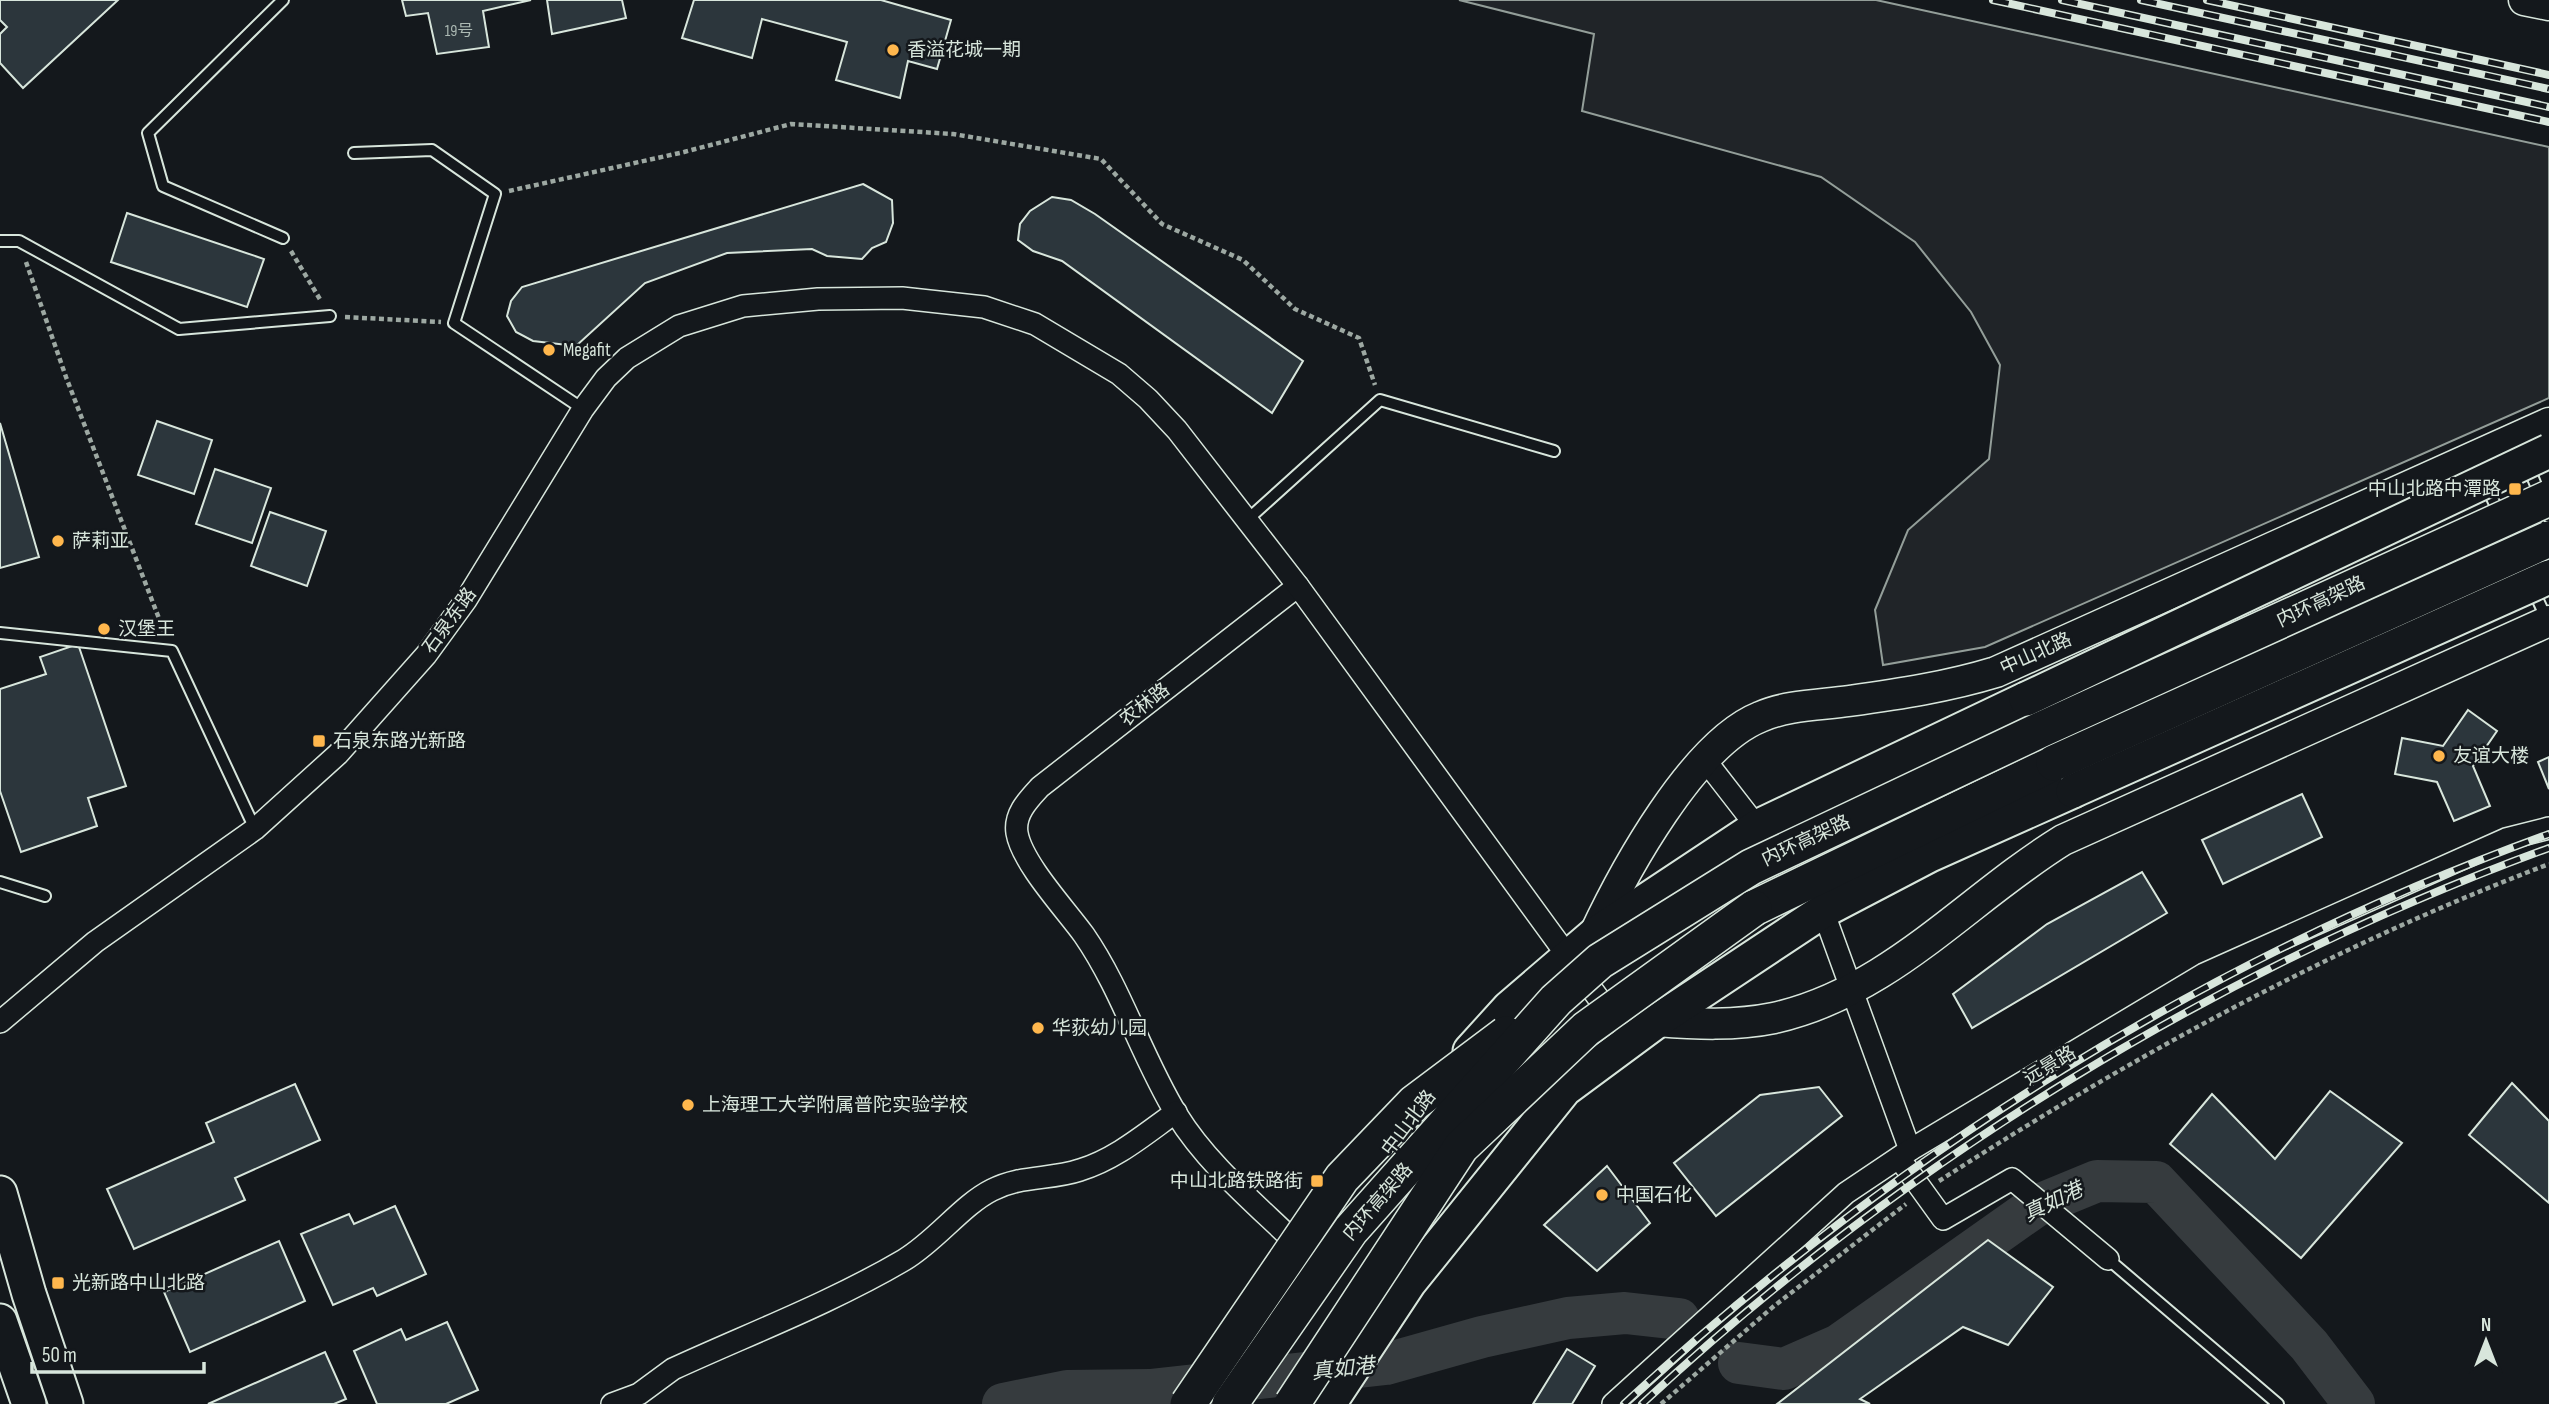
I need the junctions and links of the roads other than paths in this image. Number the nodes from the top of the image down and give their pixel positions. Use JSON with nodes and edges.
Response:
{"nodes":[{"id":1,"x":283,"y":0,"type":"edge"},
{"id":2,"x":2524,"y":0,"type":"edge"},
{"id":3,"x":2549,"y":5,"type":"edge"},
{"id":4,"x":354,"y":153,"type":"dead end"},
{"id":5,"x":284,"y":238,"type":"road end"},
{"id":6,"x":0,"y":241,"type":"edge"},
{"id":7,"x":330,"y":316,"type":"road end"},
{"id":8,"x":583,"y":409,"type":"junction"},
{"id":9,"x":2549,"y":424,"type":"edge"},
{"id":10,"x":2516,"y":437,"type":"junction"},
{"id":11,"x":2549,"y":451,"type":"edge"},
{"id":12,"x":1554,"y":452,"type":"dead end"},
{"id":13,"x":2472,"y":457,"type":"junction"},
{"id":14,"x":2549,"y":498,"type":"edge"},
{"id":15,"x":2549,"y":517,"type":"edge"},
{"id":16,"x":1247,"y":520,"type":"junction"},
{"id":17,"x":2549,"y":539,"type":"edge"},
{"id":18,"x":2532,"y":570,"type":"edge"},
{"id":19,"x":1298,"y":586,"type":"junction"},
{"id":20,"x":2548,"y":621,"type":"edge"},
{"id":21,"x":0,"y":633,"type":"edge"},
{"id":22,"x":1705,"y":760,"type":"junction"},
{"id":23,"x":1757,"y":827,"type":"junction"},
{"id":24,"x":2549,"y":828,"type":"edge"},
{"id":25,"x":255,"y":829,"type":"junction"},
{"id":26,"x":0,"y":882,"type":"edge"},
{"id":27,"x":45,"y":896,"type":"dead end"},
{"id":28,"x":1823,"y":911,"type":"junction"},
{"id":29,"x":1587,"y":951,"type":"junction"},
{"id":30,"x":1852,"y":990,"type":"junction"},
{"id":31,"x":1657,"y":1021,"type":"junction"},
{"id":32,"x":0,"y":1022,"type":"edge"},
{"id":33,"x":1630,"y":1041,"type":"junction"},
{"id":34,"x":1175,"y":1112,"type":"junction"},
{"id":35,"x":1904,"y":1154,"type":"junction"},
{"id":36,"x":0,"y":1193,"type":"edge"},
{"id":37,"x":1310,"y":1257,"type":"junction"},
{"id":38,"x":2108,"y":1259,"type":"joint"},
{"id":39,"x":0,"y":1321,"type":"edge"},
{"id":40,"x":29,"y":1404,"type":"edge"},
{"id":41,"x":66,"y":1404,"type":"edge"},
{"id":42,"x":612,"y":1404,"type":"edge"},
{"id":43,"x":1188,"y":1404,"type":"edge"},
{"id":44,"x":1202,"y":1404,"type":"edge"},
{"id":45,"x":1230,"y":1404,"type":"edge"},
{"id":46,"x":1292,"y":1404,"type":"edge"},
{"id":47,"x":1329,"y":1404,"type":"edge"},
{"id":48,"x":1613,"y":1404,"type":"edge"},
{"id":49,"x":2277,"y":1404,"type":"edge"}],
"edges":[{"from":1,"to":5,"type":"lane"},
{"from":2,"to":3,"type":"main road"},
{"from":4,"to":8,"type":"lane"},
{"from":6,"to":7,"type":"lane"},
{"from":8,"to":16,"type":"street","name":"石泉东路"},
{"from":8,"to":25,"type":"street","name":"石泉东路"},
{"from":9,"to":10,"type":"main road","name":"中山北路"},
{"from":10,"to":13,"type":"main road","name":"中山北路"},
{"from":10,"to":15,"type":"lane"},
{"from":11,"to":23,"type":"main road","name":"中山北路","bridge":true},
{"from":12,"to":16,"type":"lane"},
{"from":13,"to":18,"type":"lane"},
{"from":13,"to":22,"type":"main road","name":"中山北路"},
{"from":14,"to":29,"type":"highway","name":"内环高架路","bridge":true},
{"from":16,"to":19,"type":"street"},
{"from":17,"to":46,"type":"highway","name":"内环高架路","bridge":true},
{"from":18,"to":20,"type":"lane"},
{"from":18,"to":28,"type":"main road","bridge":true},
{"from":19,"to":29,"type":"street"},
{"from":19,"to":34,"type":"street","name":"农林路"},
{"from":20,"to":30,"type":"main road"},
{"from":21,"to":25,"type":"lane"},
{"from":22,"to":23,"type":"street"},
{"from":22,"to":29,"type":"main road","name":"中山北路"},
{"from":23,"to":29,"type":"main road","name":"中山北路"},
{"from":24,"to":35,"type":"street","name":"远景路"},
{"from":25,"to":32,"type":"street","name":"石泉东路"},
{"from":26,"to":27,"type":"lane"},
{"from":28,"to":30,"type":"street"},
{"from":28,"to":31,"type":"main road"},
{"from":29,"to":33,"type":"street"},
{"from":29,"to":37,"type":"main road","name":"中山北路"},
{"from":29,"to":43,"type":"highway","bridge":true},
{"from":29,"to":45,"type":"highway","name":"内环高架路","bridge":true},
{"from":30,"to":31,"type":"main road"},
{"from":30,"to":35,"type":"street"},
{"from":31,"to":33,"type":"main road"},
{"from":33,"to":47,"type":"main road"},
{"from":34,"to":37,"type":"street","name":"农林路"},
{"from":34,"to":42,"type":"street"},
{"from":35,"to":38,"type":"street"},
{"from":35,"to":48,"type":"street","name":"远景路"},
{"from":36,"to":41,"type":"main road"},
{"from":37,"to":44,"type":"main road","name":"中山北路"},
{"from":38,"to":49,"type":"lane"},
{"from":39,"to":40,"type":"main road"}]}
